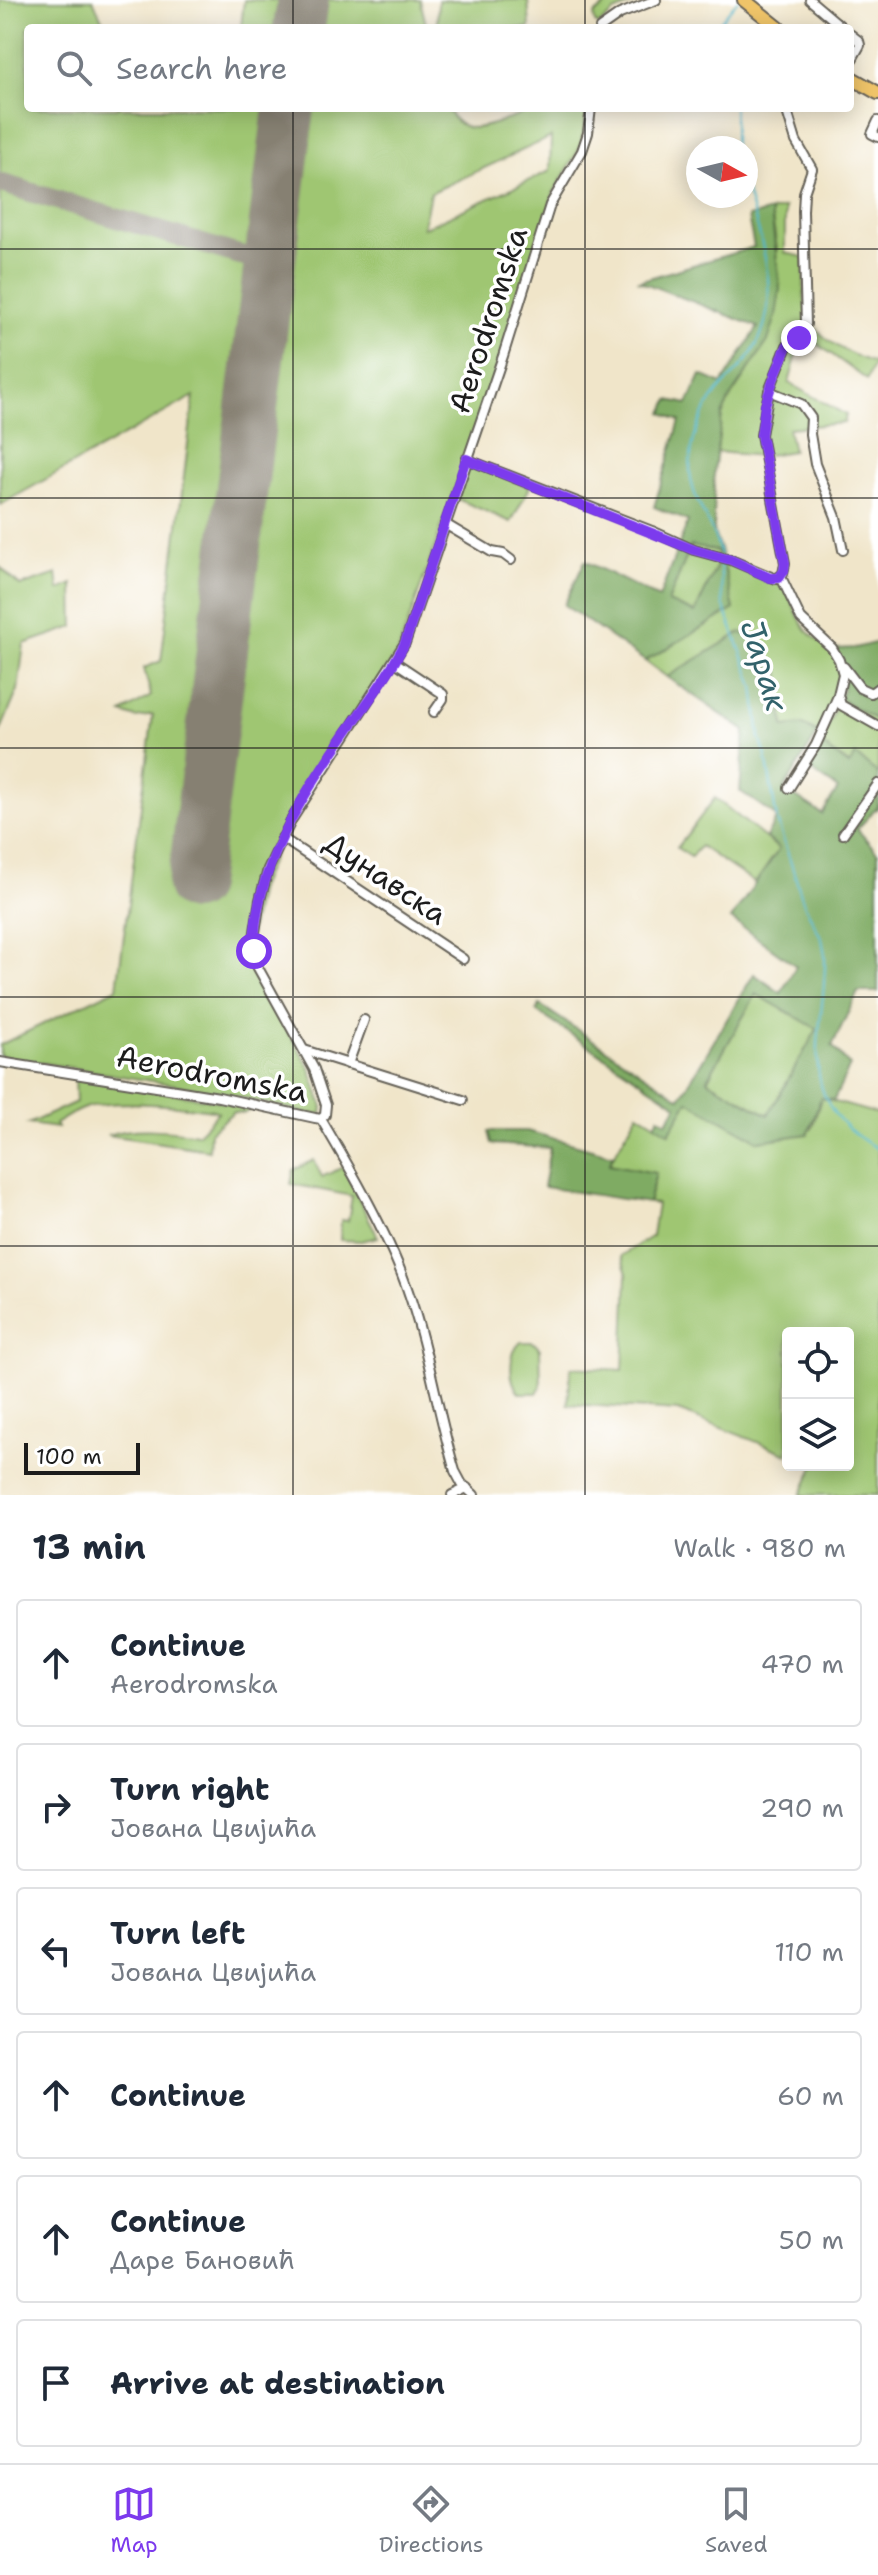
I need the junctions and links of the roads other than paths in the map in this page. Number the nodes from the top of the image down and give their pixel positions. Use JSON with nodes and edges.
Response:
{"nodes":[{"id":1,"x":656,"y":0,"type":"edge"},
{"id":2,"x":810,"y":0,"type":"edge"},
{"id":3,"x":756,"y":10,"type":"edge"},
{"id":4,"x":606,"y":24,"type":"edge"},
{"id":5,"x":774,"y":24,"type":"edge"},
{"id":6,"x":838,"y":24,"type":"edge"},
{"id":7,"x":854,"y":37,"type":"edge"},
{"id":8,"x":854,"y":56,"type":"edge"},
{"id":9,"x":854,"y":79,"type":"edge"},
{"id":10,"x":878,"y":93,"type":"edge"},
{"id":11,"x":591,"y":112,"type":"edge"},
{"id":12,"x":787,"y":112,"type":"edge"},
{"id":13,"x":878,"y":121,"type":"edge"},
{"id":14,"x":878,"y":137,"type":"edge"},
{"id":15,"x":769,"y":391,"type":"junction"},
{"id":16,"x":466,"y":459,"type":"junction"},
{"id":17,"x":445,"y":524,"type":"junction"},
{"id":18,"x":843,"y":550,"type":"dead end"},
{"id":19,"x":511,"y":560,"type":"dead end"},
{"id":20,"x":781,"y":577,"type":"junction"},
{"id":21,"x":839,"y":660,"type":"junction"},
{"id":22,"x":395,"y":662,"type":"junction"},
{"id":23,"x":878,"y":688,"type":"edge"},
{"id":24,"x":838,"y":695,"type":"junction"},
{"id":25,"x":434,"y":712,"type":"dead end"},
{"id":26,"x":878,"y":726,"type":"edge"},
{"id":27,"x":878,"y":784,"type":"edge"},
{"id":28,"x":789,"y":788,"type":"dead end"},
{"id":29,"x":843,"y":834,"type":"dead end"},
{"id":30,"x":282,"y":838,"type":"junction"},
{"id":31,"x":463,"y":959,"type":"dead end"},
{"id":32,"x":364,"y":1020,"type":"dead end"},
{"id":33,"x":304,"y":1050,"type":"junction"},
{"id":34,"x":0,"y":1062,"type":"edge"},
{"id":35,"x":348,"y":1064,"type":"junction"},
{"id":36,"x":463,"y":1100,"type":"dead end"},
{"id":37,"x":321,"y":1119,"type":"junction"},
{"id":38,"x":470,"y":1492,"type":"edge"},
{"id":39,"x":452,"y":1495,"type":"edge"}],
"edges":[{"from":1,"to":4,"type":"street"},
{"from":2,"to":6,"type":"street"},
{"from":3,"to":5,"type":"main road"},
{"from":7,"to":8,"type":"street"},
{"from":9,"to":10,"type":"main road"},
{"from":11,"to":16,"type":"street","name":"Aerodromska"},
{"from":12,"to":15,"type":"street"},
{"from":13,"to":14,"type":"street"},
{"from":15,"to":18,"type":"street"},
{"from":15,"to":20,"type":"street"},
{"from":16,"to":17,"type":"street","name":"Aerodromska"},
{"from":16,"to":20,"type":"street"},
{"from":17,"to":19,"type":"street"},
{"from":17,"to":22,"type":"street","name":"Aerodromska"},
{"from":20,"to":21,"type":"street"},
{"from":21,"to":23,"type":"street"},
{"from":21,"to":24,"type":"street"},
{"from":22,"to":25,"type":"street"},
{"from":22,"to":30,"type":"street","name":"Aerodromska"},
{"from":24,"to":26,"type":"street"},
{"from":24,"to":28,"type":"street"},
{"from":27,"to":29,"type":"street"},
{"from":30,"to":31,"type":"street","name":"Дунавска"},
{"from":30,"to":33,"type":"street","name":"Aerodromska"},
{"from":32,"to":35,"type":"street"},
{"from":33,"to":35,"type":"street"},
{"from":33,"to":37,"type":"street","name":"Aerodromska"},
{"from":34,"to":37,"type":"street","name":"Aerodromska"},
{"from":35,"to":36,"type":"street"},
{"from":37,"to":38,"type":"street"},
{"from":38,"to":39,"type":"street"}]}
